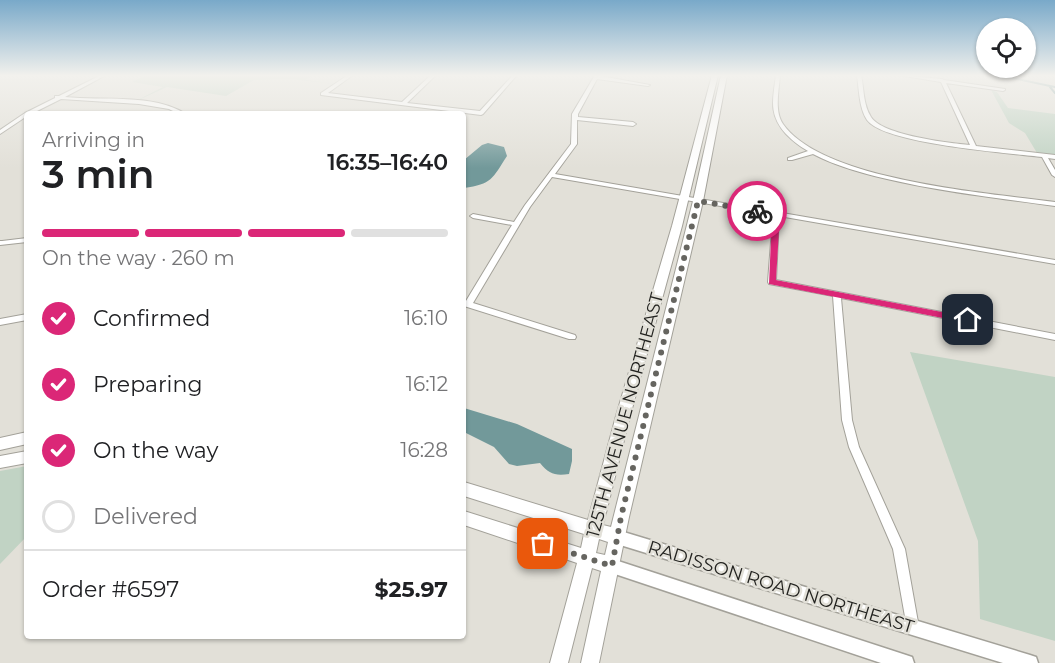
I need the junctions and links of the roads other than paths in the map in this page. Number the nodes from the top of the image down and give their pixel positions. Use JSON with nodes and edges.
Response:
{"nodes":[{"id":1,"x":147,"y":106,"type":"edge"},
{"id":2,"x":423,"y":106,"type":"joint"},
{"id":3,"x":487,"y":106,"type":"edge"},
{"id":4,"x":578,"y":106,"type":"edge"},
{"id":5,"x":707,"y":106,"type":"edge"},
{"id":6,"x":718,"y":106,"type":"edge"},
{"id":7,"x":776,"y":106,"type":"edge"},
{"id":8,"x":865,"y":106,"type":"edge"},
{"id":9,"x":954,"y":106,"type":"edge"},
{"id":10,"x":170,"y":111,"type":"edge"},
{"id":11,"x":418,"y":111,"type":"edge"},
{"id":12,"x":464,"y":111,"type":"edge"},
{"id":13,"x":466,"y":111,"type":"edge"},
{"id":14,"x":24,"y":116,"type":"edge"},
{"id":15,"x":575,"y":117,"type":"junction"},
{"id":16,"x":633,"y":124,"type":"dead end"},
{"id":17,"x":0,"y":132,"type":"edge"},
{"id":18,"x":973,"y":146,"type":"junction"},
{"id":19,"x":812,"y":152,"type":"junction"},
{"id":20,"x":1044,"y":156,"type":"junction"},
{"id":21,"x":1055,"y":157,"type":"edge"},
{"id":22,"x":790,"y":159,"type":"dead end"},
{"id":23,"x":552,"y":175,"type":"junction"},
{"id":24,"x":1055,"y":175,"type":"edge"},
{"id":25,"x":684,"y":199,"type":"junction"},
{"id":26,"x":698,"y":201,"type":"junction"},
{"id":27,"x":1055,"y":204,"type":"edge"},
{"id":28,"x":776,"y":214,"type":"junction"},
{"id":29,"x":473,"y":216,"type":"dead end"},
{"id":30,"x":516,"y":224,"type":"junction"},
{"id":31,"x":24,"y":240,"type":"edge"},
{"id":32,"x":3,"y":243,"type":"dead end"},
{"id":33,"x":1055,"y":262,"type":"edge"},
{"id":34,"x":837,"y":295,"type":"junction"},
{"id":35,"x":466,"y":303,"type":"edge"},
{"id":36,"x":24,"y":317,"type":"edge"},
{"id":37,"x":0,"y":322,"type":"edge"},
{"id":38,"x":572,"y":337,"type":"dead end"},
{"id":39,"x":1055,"y":337,"type":"edge"},
{"id":40,"x":24,"y":439,"type":"edge"},
{"id":41,"x":0,"y":444,"type":"edge"},
{"id":42,"x":24,"y":458,"type":"edge"},
{"id":43,"x":0,"y":462,"type":"edge"},
{"id":44,"x":466,"y":490,"type":"edge"},
{"id":45,"x":466,"y":519,"type":"edge"},
{"id":46,"x":594,"y":530,"type":"junction"},
{"id":47,"x":617,"y":537,"type":"junction"},
{"id":48,"x":586,"y":558,"type":"junction"},
{"id":49,"x":612,"y":566,"type":"junction"},
{"id":50,"x":913,"y":628,"type":"junction"},
{"id":51,"x":559,"y":663,"type":"edge"},
{"id":52,"x":590,"y":663,"type":"edge"},
{"id":53,"x":906,"y":663,"type":"edge"},
{"id":54,"x":1030,"y":663,"type":"edge"}],
"edges":[{"from":1,"to":10,"type":"street"},
{"from":2,"to":11,"type":"street"},
{"from":2,"to":12,"type":"street"},
{"from":3,"to":13,"type":"street"},
{"from":4,"to":15,"type":"street"},
{"from":5,"to":25,"type":"main road","name":"125TH AVENUE NORTHEAST"},
{"from":6,"to":26,"type":"main road","name":"125TH AVENUE NORTHEAST"},
{"from":7,"to":19,"type":"street"},
{"from":8,"to":18,"type":"street"},
{"from":9,"to":18,"type":"street"},
{"from":14,"to":17,"type":"street"},
{"from":15,"to":16,"type":"street"},
{"from":15,"to":23,"type":"street"},
{"from":18,"to":20,"type":"street"},
{"from":19,"to":22,"type":"street"},
{"from":19,"to":27,"type":"street"},
{"from":20,"to":21,"type":"street"},
{"from":20,"to":24,"type":"street"},
{"from":23,"to":25,"type":"street"},
{"from":23,"to":30,"type":"street"},
{"from":25,"to":26,"type":"street"},
{"from":25,"to":46,"type":"main road","name":"125TH AVENUE NORTHEAST"},
{"from":26,"to":28,"type":"street"},
{"from":26,"to":47,"type":"main road","name":"125TH AVENUE NORTHEAST"},
{"from":28,"to":33,"type":"street"},
{"from":28,"to":34,"type":"street"},
{"from":29,"to":30,"type":"street"},
{"from":30,"to":35,"type":"street"},
{"from":31,"to":32,"type":"street"},
{"from":34,"to":39,"type":"street"},
{"from":34,"to":50,"type":"street"},
{"from":35,"to":38,"type":"street"},
{"from":36,"to":37,"type":"street"},
{"from":40,"to":41,"type":"main road"},
{"from":42,"to":43,"type":"main road"},
{"from":44,"to":46,"type":"main road","name":"RADISSON ROAD NORTHEAST"},
{"from":45,"to":48,"type":"main road","name":"RADISSON ROAD NORTHEAST"},
{"from":46,"to":47,"type":"main road","name":"RADISSON ROAD NORTHEAST"},
{"from":46,"to":48,"type":"main road","name":"125TH AVENUE NORTHEAST"},
{"from":47,"to":49,"type":"main road","name":"125TH AVENUE NORTHEAST"},
{"from":47,"to":50,"type":"street","name":"RADISSON ROAD NORTHEAST"},
{"from":48,"to":49,"type":"main road","name":"RADISSON ROAD NORTHEAST"},
{"from":48,"to":51,"type":"main road","name":"125TH AVENUE NORTHEAST"},
{"from":49,"to":52,"type":"main road","name":"125TH AVENUE NORTHEAST"},
{"from":49,"to":53,"type":"street","name":"RADISSON ROAD NORTHEAST"},
{"from":50,"to":54,"type":"street","name":"RADISSON ROAD NORTHEAST"}]}
